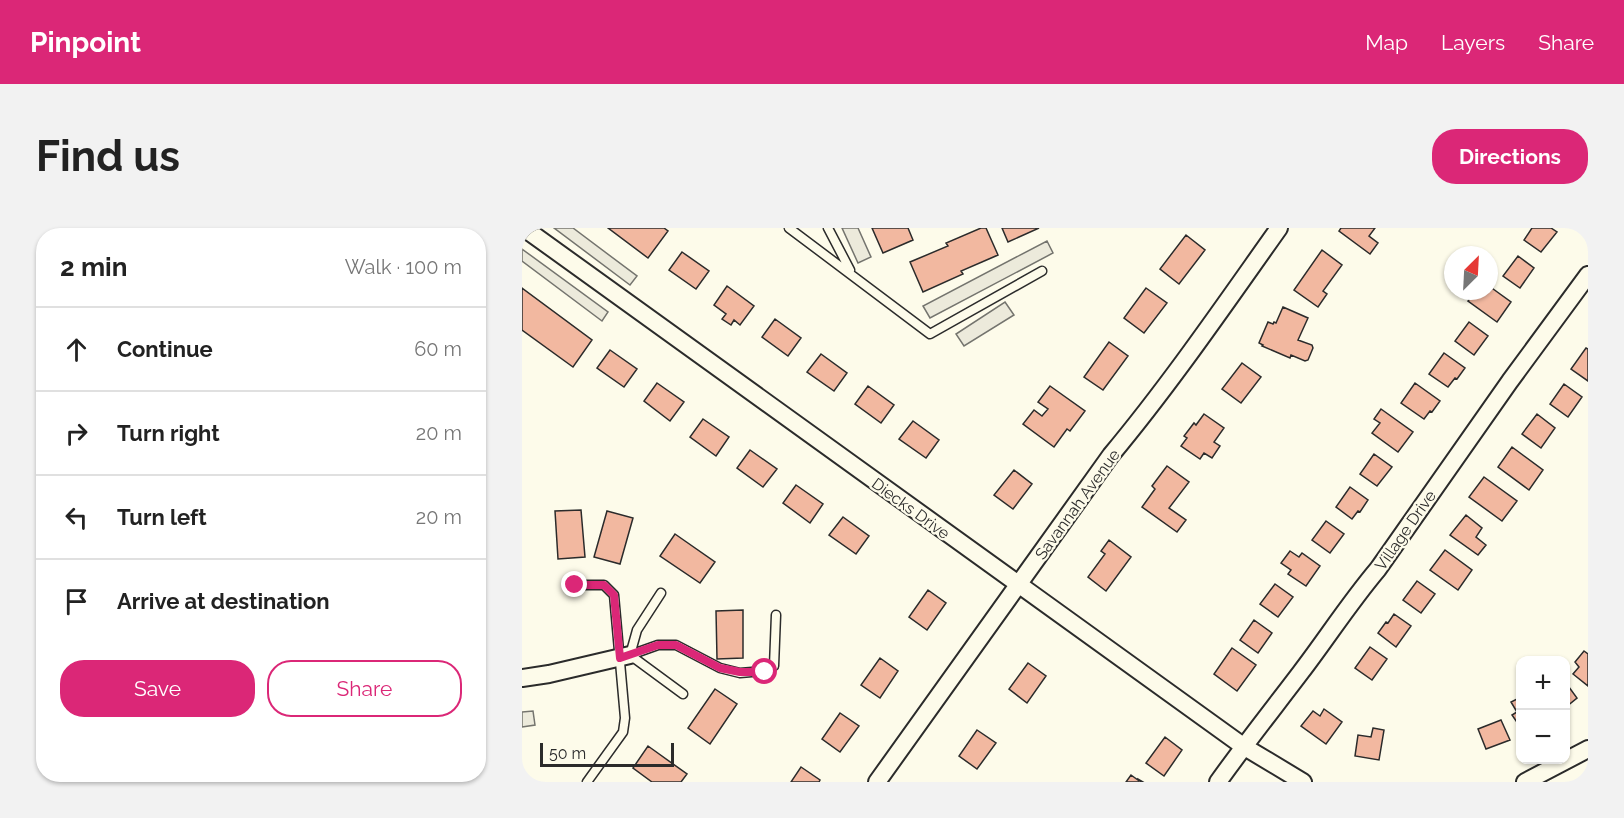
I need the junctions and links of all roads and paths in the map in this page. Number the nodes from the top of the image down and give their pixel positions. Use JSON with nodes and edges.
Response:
{"nodes":[{"id":1,"x":524,"y":228,"type":"edge"},
{"id":2,"x":789,"y":228,"type":"edge"},
{"id":3,"x":828,"y":228,"type":"edge"},
{"id":4,"x":1280,"y":228,"type":"edge"},
{"id":5,"x":1042,"y":271,"type":"dead end"},
{"id":6,"x":851,"y":274,"type":"junction"},
{"id":7,"x":1588,"y":275,"type":"edge"},
{"id":8,"x":575,"y":585,"type":"dead end"},
{"id":9,"x":1019,"y":585,"type":"junction"},
{"id":10,"x":661,"y":593,"type":"dead end"},
{"id":11,"x":776,"y":615,"type":"dead end"},
{"id":12,"x":625,"y":657,"type":"junction"},
{"id":13,"x":522,"y":678,"type":"edge"},
{"id":14,"x":683,"y":694,"type":"dead end"},
{"id":15,"x":1243,"y":746,"type":"junction"},
{"id":16,"x":1588,"y":749,"type":"edge"},
{"id":17,"x":587,"y":782,"type":"edge"},
{"id":18,"x":877,"y":782,"type":"edge"},
{"id":19,"x":1218,"y":782,"type":"edge"},
{"id":20,"x":1303,"y":782,"type":"edge"},
{"id":21,"x":1525,"y":782,"type":"edge"}],
"edges":[{"from":1,"to":9,"type":"street","name":"Diecks Drive"},
{"from":2,"to":6,"type":"lane"},
{"from":3,"to":6,"type":"lane"},
{"from":4,"to":9,"type":"street","name":"Savannah Avenue"},
{"from":5,"to":6,"type":"lane"},
{"from":7,"to":15,"type":"street","name":"Village Drive"},
{"from":8,"to":12,"type":"lane"},
{"from":9,"to":15,"type":"street","name":"Diecks Drive"},
{"from":9,"to":18,"type":"street","name":"Savannah Avenue"},
{"from":10,"to":12,"type":"lane"},
{"from":11,"to":12,"type":"lane"},
{"from":12,"to":13,"type":"street"},
{"from":12,"to":14,"type":"lane"},
{"from":12,"to":17,"type":"lane"},
{"from":15,"to":19,"type":"street","name":"Village Drive"},
{"from":15,"to":20,"type":"street","name":"Diecks Drive"},
{"from":16,"to":21,"type":"street"}]}
